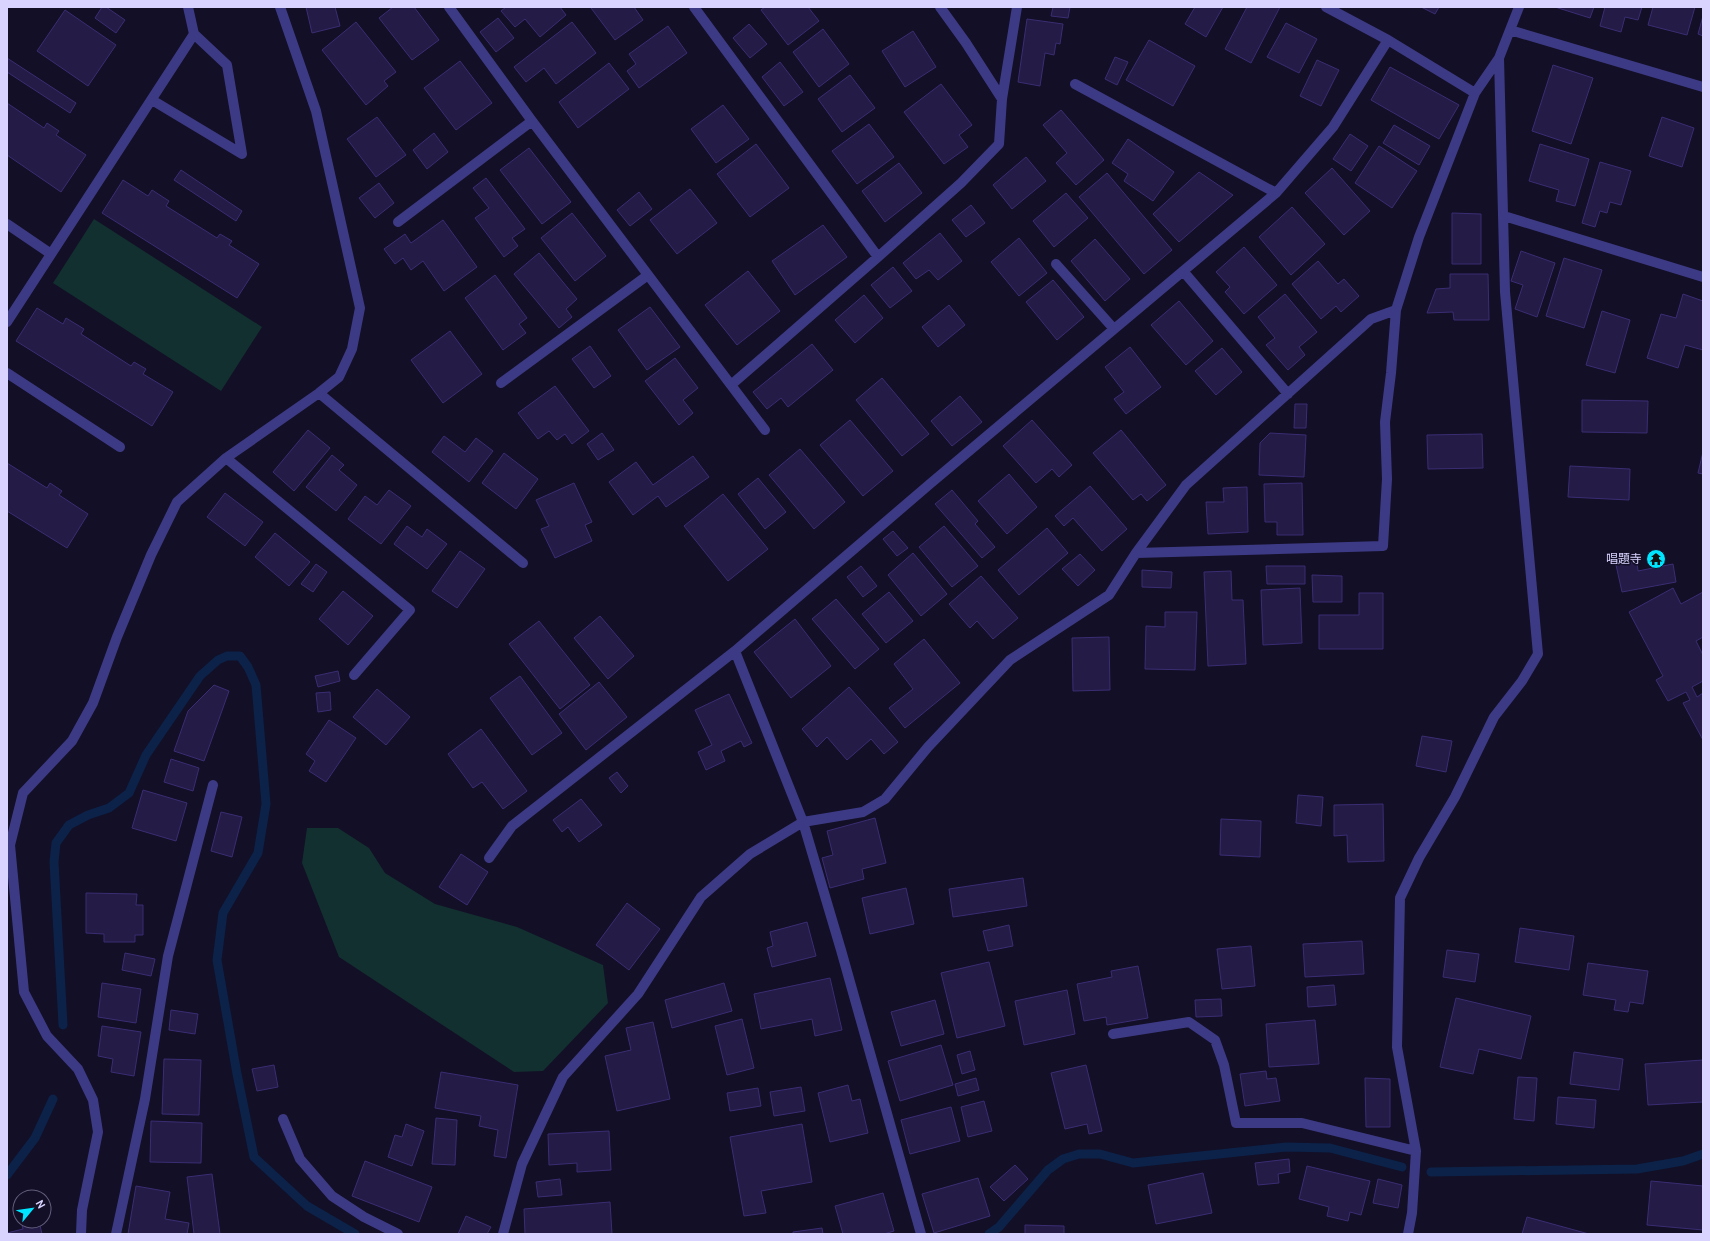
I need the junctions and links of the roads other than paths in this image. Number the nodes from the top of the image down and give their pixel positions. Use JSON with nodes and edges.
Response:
{"nodes":[{"id":1,"x":188,"y":7,"type":"edge"},
{"id":2,"x":280,"y":7,"type":"edge"},
{"id":3,"x":449,"y":7,"type":"edge"},
{"id":4,"x":694,"y":7,"type":"edge"},
{"id":5,"x":940,"y":7,"type":"edge"},
{"id":6,"x":1017,"y":7,"type":"edge"},
{"id":7,"x":1326,"y":7,"type":"edge"},
{"id":8,"x":1519,"y":7,"type":"edge"},
{"id":9,"x":1510,"y":30,"type":"junction"},
{"id":10,"x":194,"y":34,"type":"junction"},
{"id":11,"x":1388,"y":40,"type":"junction"},
{"id":12,"x":1499,"y":58,"type":"junction"},
{"id":13,"x":1075,"y":84,"type":"dead end"},
{"id":14,"x":1703,"y":87,"type":"edge"},
{"id":15,"x":1475,"y":93,"type":"junction"},
{"id":16,"x":1002,"y":99,"type":"junction"},
{"id":17,"x":152,"y":100,"type":"junction"},
{"id":18,"x":532,"y":121,"type":"junction"},
{"id":19,"x":1276,"y":193,"type":"junction"},
{"id":20,"x":1504,"y":216,"type":"junction"},
{"id":21,"x":398,"y":222,"type":"dead end"},
{"id":22,"x":7,"y":224,"type":"edge"},
{"id":23,"x":51,"y":254,"type":"junction"},
{"id":24,"x":878,"y":258,"type":"junction"},
{"id":25,"x":1056,"y":264,"type":"dead end"},
{"id":26,"x":1183,"y":271,"type":"junction"},
{"id":27,"x":648,"y":275,"type":"junction"},
{"id":28,"x":1703,"y":277,"type":"edge"},
{"id":29,"x":1396,"y":310,"type":"junction"},
{"id":30,"x":7,"y":322,"type":"edge"},
{"id":31,"x":1114,"y":329,"type":"junction"},
{"id":32,"x":7,"y":373,"type":"edge"},
{"id":33,"x":501,"y":383,"type":"dead end"},
{"id":34,"x":731,"y":385,"type":"junction"},
{"id":35,"x":319,"y":394,"type":"junction"},
{"id":36,"x":1288,"y":394,"type":"junction"},
{"id":37,"x":765,"y":430,"type":"dead end"},
{"id":38,"x":120,"y":447,"type":"dead end"},
{"id":39,"x":226,"y":458,"type":"junction"},
{"id":40,"x":1136,"y":553,"type":"junction"},
{"id":41,"x":523,"y":563,"type":"dead end"},
{"id":42,"x":735,"y":651,"type":"junction"},
{"id":43,"x":354,"y":675,"type":"dead end"},
{"id":44,"x":213,"y":785,"type":"dead end"},
{"id":45,"x":803,"y":822,"type":"junction"},
{"id":46,"x":489,"y":858,"type":"dead end"},
{"id":47,"x":1113,"y":1034,"type":"dead end"},
{"id":48,"x":283,"y":1119,"type":"dead end"},
{"id":49,"x":1416,"y":1151,"type":"junction"},
{"id":50,"x":81,"y":1234,"type":"edge"},
{"id":51,"x":116,"y":1234,"type":"edge"},
{"id":52,"x":398,"y":1234,"type":"edge"},
{"id":53,"x":503,"y":1234,"type":"edge"},
{"id":54,"x":922,"y":1234,"type":"edge"},
{"id":55,"x":1408,"y":1234,"type":"edge"}],
"edges":[{"from":1,"to":10,"type":"street"},
{"from":2,"to":35,"type":"street"},
{"from":3,"to":18,"type":"street"},
{"from":4,"to":24,"type":"street"},
{"from":5,"to":16,"type":"street"},
{"from":6,"to":16,"type":"street"},
{"from":7,"to":11,"type":"street"},
{"from":8,"to":9,"type":"street"},
{"from":9,"to":12,"type":"street"},
{"from":9,"to":14,"type":"street"},
{"from":10,"to":17,"type":"street"},
{"from":10,"to":17,"type":"street"},
{"from":11,"to":15,"type":"street"},
{"from":11,"to":19,"type":"street"},
{"from":12,"to":15,"type":"street"},
{"from":12,"to":20,"type":"street"},
{"from":13,"to":19,"type":"street"},
{"from":15,"to":29,"type":"street"},
{"from":16,"to":24,"type":"street"},
{"from":17,"to":23,"type":"street"},
{"from":18,"to":21,"type":"street"},
{"from":18,"to":27,"type":"street"},
{"from":19,"to":26,"type":"street"},
{"from":20,"to":28,"type":"street"},
{"from":20,"to":49,"type":"street"},
{"from":22,"to":23,"type":"street"},
{"from":23,"to":30,"type":"street"},
{"from":24,"to":34,"type":"street"},
{"from":25,"to":31,"type":"street"},
{"from":26,"to":31,"type":"street"},
{"from":26,"to":36,"type":"street"},
{"from":27,"to":33,"type":"street"},
{"from":27,"to":34,"type":"street"},
{"from":29,"to":36,"type":"street"},
{"from":29,"to":40,"type":"street"},
{"from":31,"to":42,"type":"street"},
{"from":32,"to":38,"type":"street"},
{"from":34,"to":37,"type":"street"},
{"from":35,"to":39,"type":"street"},
{"from":35,"to":41,"type":"street"},
{"from":36,"to":40,"type":"street"},
{"from":39,"to":43,"type":"street"},
{"from":39,"to":50,"type":"street"},
{"from":40,"to":45,"type":"street"},
{"from":42,"to":45,"type":"street"},
{"from":42,"to":46,"type":"street"},
{"from":44,"to":51,"type":"street"},
{"from":45,"to":53,"type":"street"},
{"from":45,"to":54,"type":"street"},
{"from":47,"to":49,"type":"street"},
{"from":48,"to":52,"type":"street"},
{"from":49,"to":55,"type":"street"}]}
